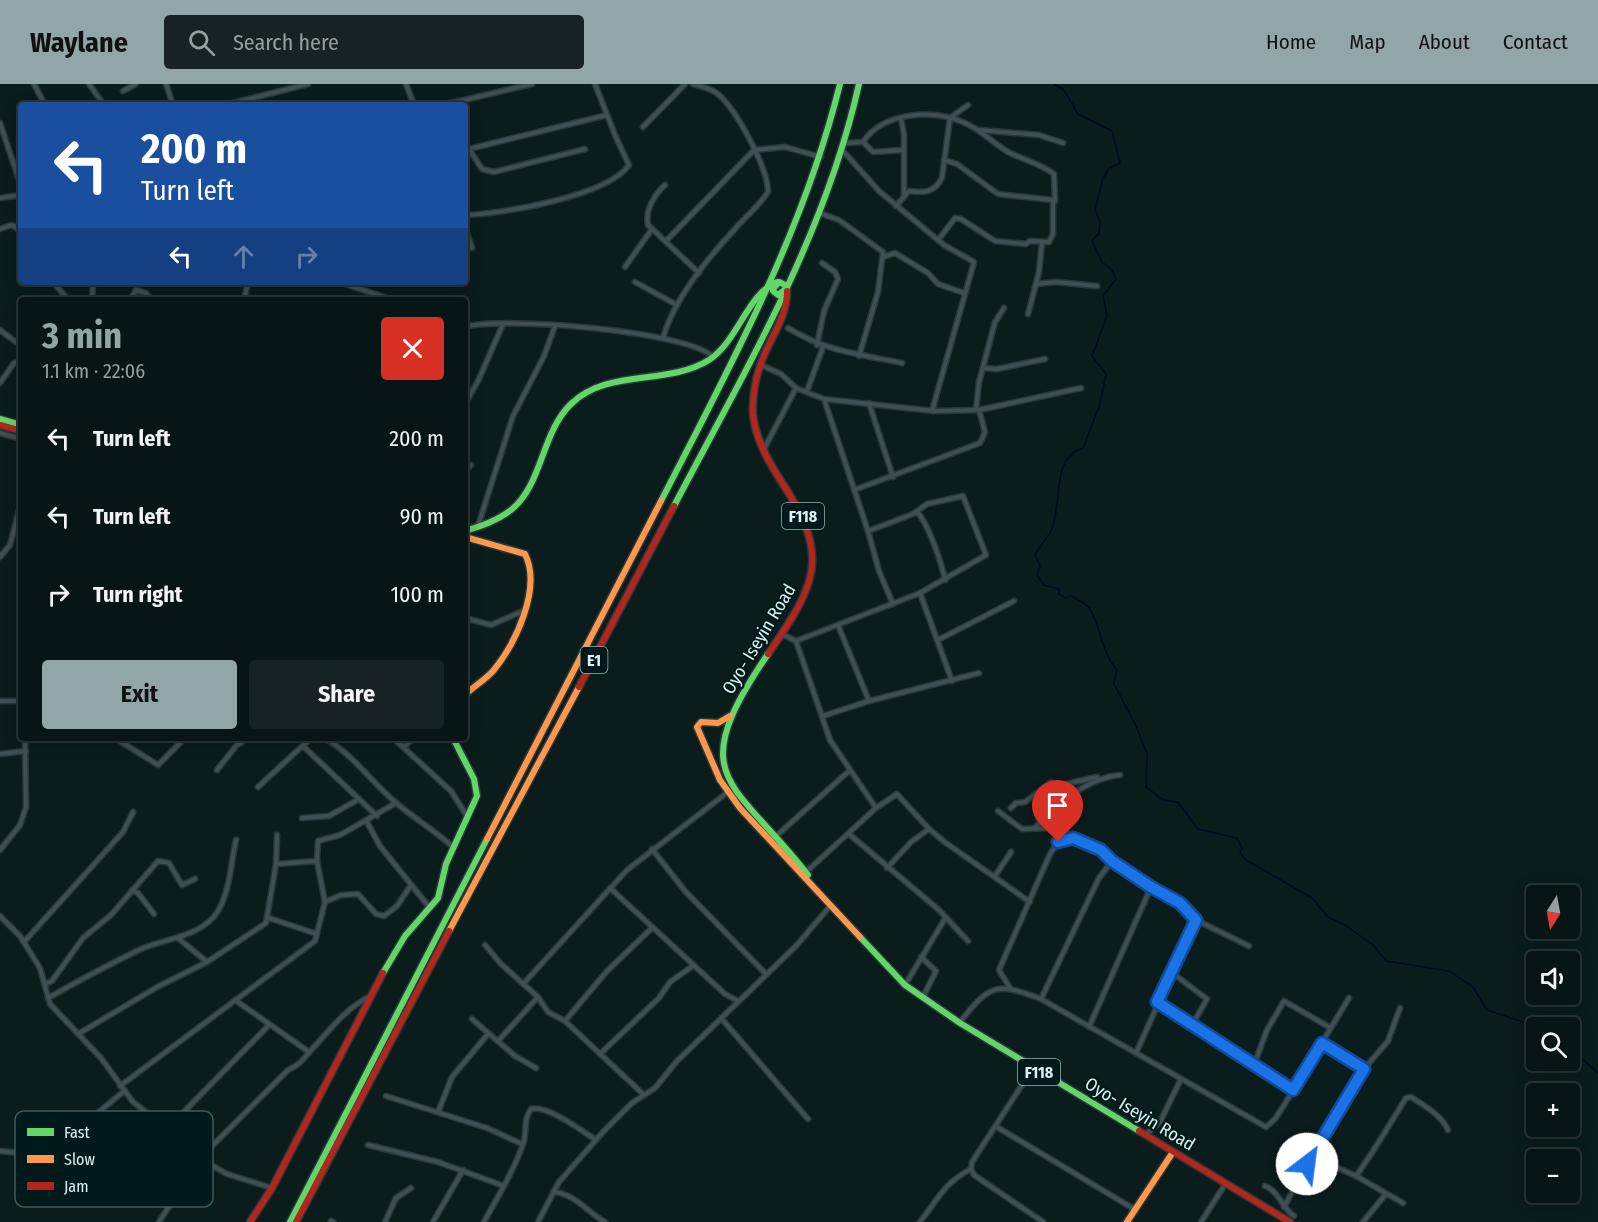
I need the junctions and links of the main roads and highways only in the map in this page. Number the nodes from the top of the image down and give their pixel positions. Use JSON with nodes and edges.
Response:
{"nodes":[{"id":1,"x":840,"y":84,"type":"edge"},
{"id":2,"x":859,"y":84,"type":"edge"},
{"id":3,"x":777,"y":291,"type":"junction"},
{"id":4,"x":0,"y":419,"type":"edge"},
{"id":5,"x":18,"y":424,"type":"edge"},
{"id":6,"x":0,"y":425,"type":"edge"},
{"id":7,"x":18,"y":430,"type":"edge"},
{"id":8,"x":468,"y":530,"type":"edge"},
{"id":9,"x":468,"y":538,"type":"edge"},
{"id":10,"x":468,"y":692,"type":"edge"},
{"id":11,"x":730,"y":716,"type":"junction"},
{"id":12,"x":454,"y":741,"type":"edge"},
{"id":13,"x":817,"y":887,"type":"junction"},
{"id":14,"x":1173,"y":1152,"type":"junction"},
{"id":15,"x":1292,"y":1219,"type":"edge"},
{"id":16,"x":250,"y":1222,"type":"edge"},
{"id":17,"x":290,"y":1222,"type":"edge"},
{"id":18,"x":296,"y":1222,"type":"edge"},
{"id":19,"x":1127,"y":1222,"type":"edge"}],
"edges":[{"from":1,"to":3,"type":"main road","number":"E1"},
{"from":2,"to":3,"type":"main road","number":"E1"},
{"from":3,"to":8,"type":"main road"},
{"from":3,"to":11,"type":"main road","name":"Oyo- Iseyin Road","number":"F118"},
{"from":3,"to":17,"type":"main road","number":"E1"},
{"from":3,"to":18,"type":"main road","number":"E1"},
{"from":4,"to":5,"type":"main road"},
{"from":6,"to":7,"type":"main road"},
{"from":9,"to":10,"type":"main road"},
{"from":11,"to":13,"type":"main road","name":"Oyo- Iseyin Road","number":"F118"},
{"from":11,"to":13,"type":"main road","name":"Oyo- Iseyin Road","number":"F118"},
{"from":12,"to":16,"type":"main road"},
{"from":13,"to":14,"type":"main road","name":"Oyo- Iseyin Road","number":"F118"},
{"from":14,"to":15,"type":"main road","name":"Oyo- Iseyin Road","number":"F118"},
{"from":14,"to":19,"type":"main road"}]}
